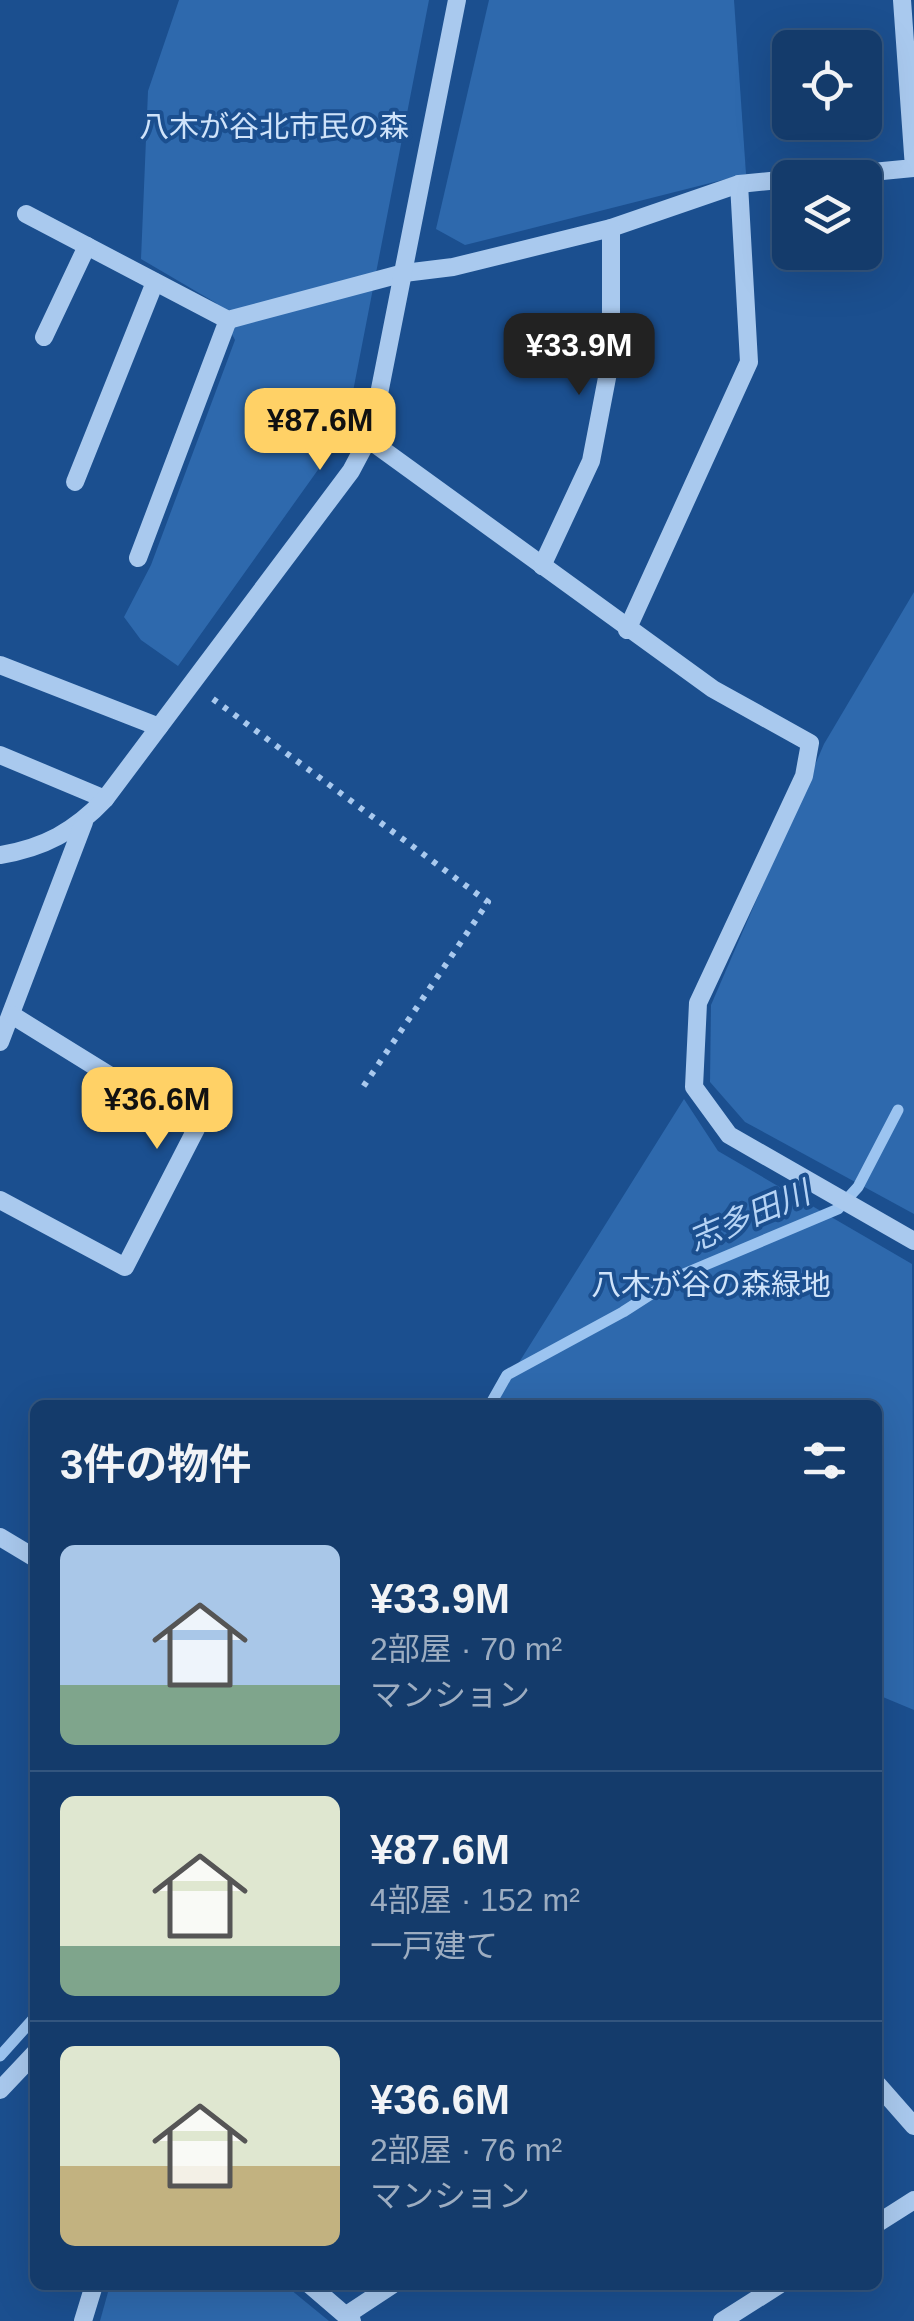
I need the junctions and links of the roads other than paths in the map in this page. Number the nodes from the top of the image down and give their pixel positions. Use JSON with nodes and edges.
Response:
{"nodes":[{"id":1,"x":457,"y":0,"type":"edge"},
{"id":2,"x":902,"y":0,"type":"edge"},
{"id":3,"x":882,"y":171,"type":"edge"},
{"id":4,"x":772,"y":181,"type":"edge"},
{"id":5,"x":740,"y":184,"type":"junction"},
{"id":6,"x":26,"y":214,"type":"dead end"},
{"id":7,"x":612,"y":228,"type":"junction"},
{"id":8,"x":87,"y":246,"type":"junction"},
{"id":9,"x":404,"y":273,"type":"junction"},
{"id":10,"x":155,"y":282,"type":"junction"},
{"id":11,"x":228,"y":320,"type":"junction"},
{"id":12,"x":44,"y":337,"type":"dead end"},
{"id":13,"x":368,"y":439,"type":"junction"},
{"id":14,"x":74,"y":482,"type":"dead end"},
{"id":15,"x":138,"y":558,"type":"dead end"},
{"id":16,"x":542,"y":566,"type":"junction"},
{"id":17,"x":627,"y":630,"type":"junction"},
{"id":18,"x":0,"y":665,"type":"edge"},
{"id":19,"x":159,"y":727,"type":"junction"},
{"id":20,"x":0,"y":755,"type":"edge"},
{"id":21,"x":105,"y":800,"type":"junction"},
{"id":22,"x":84,"y":821,"type":"junction"},
{"id":23,"x":0,"y":855,"type":"edge"},
{"id":24,"x":12,"y":1016,"type":"junction"},
{"id":25,"x":0,"y":1042,"type":"edge"},
{"id":26,"x":0,"y":1200,"type":"edge"},
{"id":27,"x":914,"y":1241,"type":"edge"},
{"id":28,"x":0,"y":1537,"type":"edge"},
{"id":29,"x":30,"y":1555,"type":"edge"},
{"id":30,"x":30,"y":2058,"type":"edge"},
{"id":31,"x":0,"y":2090,"type":"edge"},
{"id":32,"x":882,"y":2090,"type":"edge"},
{"id":33,"x":914,"y":2126,"type":"edge"},
{"id":34,"x":914,"y":2200,"type":"edge"},
{"id":35,"x":882,"y":2220,"type":"edge"},
{"id":36,"x":92,"y":2290,"type":"edge"},
{"id":37,"x":316,"y":2290,"type":"edge"},
{"id":38,"x":385,"y":2290,"type":"edge"},
{"id":39,"x":771,"y":2290,"type":"edge"},
{"id":40,"x":350,"y":2317,"type":"edge"},
{"id":41,"x":83,"y":2321,"type":"edge"},
{"id":42,"x":722,"y":2321,"type":"edge"}],
"edges":[{"from":1,"to":9,"type":"street"},
{"from":2,"to":3,"type":"street"},
{"from":4,"to":5,"type":"street"},
{"from":5,"to":7,"type":"street"},
{"from":5,"to":17,"type":"street"},
{"from":6,"to":8,"type":"street"},
{"from":7,"to":9,"type":"street"},
{"from":7,"to":16,"type":"street"},
{"from":8,"to":10,"type":"street"},
{"from":8,"to":12,"type":"street"},
{"from":9,"to":11,"type":"street"},
{"from":9,"to":13,"type":"street"},
{"from":10,"to":11,"type":"street"},
{"from":10,"to":14,"type":"street"},
{"from":11,"to":15,"type":"street"},
{"from":13,"to":16,"type":"street"},
{"from":13,"to":19,"type":"street"},
{"from":16,"to":17,"type":"street"},
{"from":17,"to":27,"type":"street"},
{"from":18,"to":19,"type":"street"},
{"from":19,"to":21,"type":"street"},
{"from":20,"to":21,"type":"street"},
{"from":21,"to":22,"type":"street"},
{"from":22,"to":23,"type":"street"},
{"from":22,"to":24,"type":"street"},
{"from":24,"to":25,"type":"street"},
{"from":24,"to":26,"type":"street"},
{"from":28,"to":29,"type":"street"},
{"from":30,"to":31,"type":"street"},
{"from":32,"to":33,"type":"street"},
{"from":34,"to":35,"type":"street"},
{"from":36,"to":41,"type":"street"},
{"from":37,"to":40,"type":"street"},
{"from":38,"to":40,"type":"street"},
{"from":39,"to":42,"type":"street"}]}
